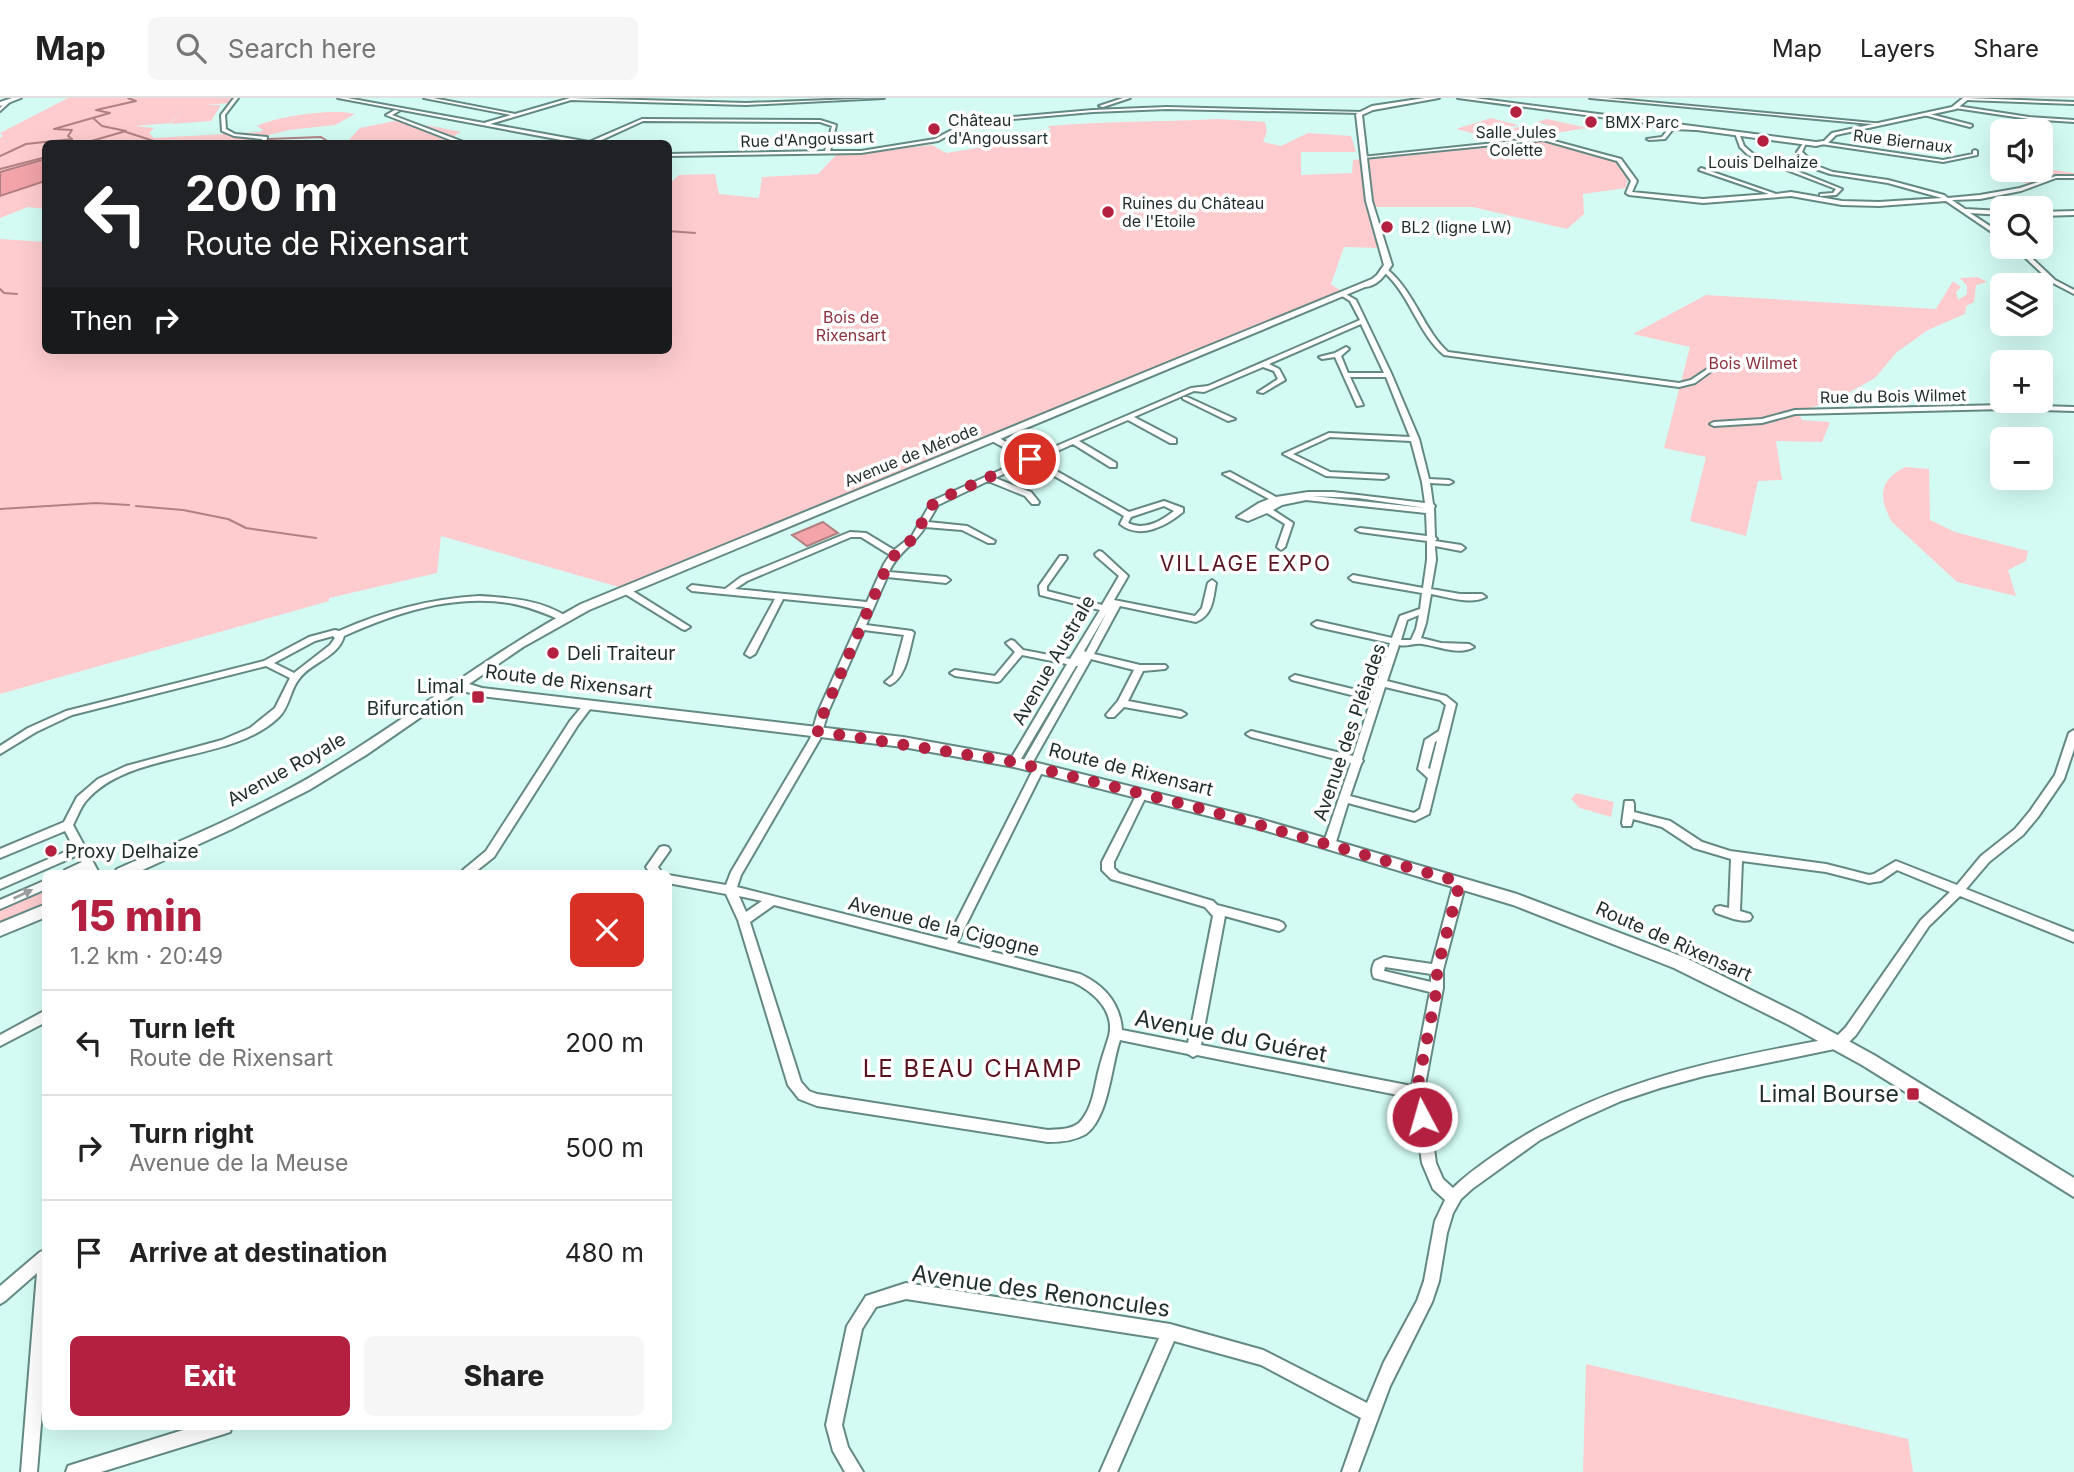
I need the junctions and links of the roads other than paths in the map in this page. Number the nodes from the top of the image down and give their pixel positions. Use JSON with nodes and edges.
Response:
{"nodes":[{"id":1,"x":236,"y":98,"type":"edge"},
{"id":2,"x":345,"y":98,"type":"edge"},
{"id":3,"x":426,"y":98,"type":"edge"},
{"id":4,"x":882,"y":98,"type":"edge"},
{"id":5,"x":1128,"y":98,"type":"edge"},
{"id":6,"x":1433,"y":98,"type":"edge"},
{"id":7,"x":1461,"y":98,"type":"edge"},
{"id":8,"x":1592,"y":98,"type":"edge"},
{"id":9,"x":1966,"y":99,"type":"edge"},
{"id":10,"x":13,"y":100,"type":"edge"},
{"id":11,"x":476,"y":100,"type":"dead end"},
{"id":12,"x":1651,"y":100,"type":"edge"},
{"id":13,"x":0,"y":102,"type":"edge"},
{"id":14,"x":2074,"y":103,"type":"edge"},
{"id":15,"x":461,"y":104,"type":"junction"},
{"id":16,"x":746,"y":104,"type":"junction"},
{"id":17,"x":1957,"y":107,"type":"junction"},
{"id":18,"x":0,"y":110,"type":"edge"},
{"id":19,"x":400,"y":110,"type":"junction"},
{"id":20,"x":407,"y":111,"type":"junction"},
{"id":21,"x":1085,"y":111,"type":"junction"},
{"id":22,"x":1361,"y":112,"type":"junction"},
{"id":23,"x":516,"y":114,"type":"junction"},
{"id":24,"x":1926,"y":114,"type":"junction"},
{"id":25,"x":2074,"y":121,"type":"edge"},
{"id":26,"x":739,"y":122,"type":"junction"},
{"id":27,"x":484,"y":124,"type":"junction"},
{"id":28,"x":1882,"y":124,"type":"junction"},
{"id":29,"x":1970,"y":126,"type":"dead end"},
{"id":30,"x":1697,"y":130,"type":"junction"},
{"id":31,"x":1737,"y":134,"type":"junction"},
{"id":32,"x":1649,"y":139,"type":"dead end"},
{"id":33,"x":265,"y":140,"type":"edge"},
{"id":34,"x":456,"y":140,"type":"edge"},
{"id":35,"x":575,"y":140,"type":"edge"},
{"id":36,"x":599,"y":140,"type":"edge"},
{"id":37,"x":1804,"y":143,"type":"junction"},
{"id":38,"x":1823,"y":143,"type":"junction"},
{"id":39,"x":1975,"y":151,"type":"dead end"},
{"id":40,"x":828,"y":153,"type":"junction"},
{"id":41,"x":672,"y":155,"type":"edge"},
{"id":42,"x":1364,"y":158,"type":"junction"},
{"id":43,"x":1701,"y":169,"type":"dead end"},
{"id":44,"x":2074,"y":177,"type":"edge"},
{"id":45,"x":1795,"y":194,"type":"junction"},
{"id":46,"x":1776,"y":195,"type":"junction"},
{"id":47,"x":1950,"y":200,"type":"junction"},
{"id":48,"x":1990,"y":202,"type":"edge"},
{"id":49,"x":1963,"y":211,"type":"junction"},
{"id":50,"x":1990,"y":212,"type":"edge"},
{"id":51,"x":2074,"y":213,"type":"edge"},
{"id":52,"x":2053,"y":214,"type":"edge"},
{"id":53,"x":1990,"y":229,"type":"edge"},
{"id":54,"x":2030,"y":259,"type":"edge"},
{"id":55,"x":1386,"y":271,"type":"junction"},
{"id":56,"x":2074,"y":292,"type":"edge"},
{"id":57,"x":1343,"y":294,"type":"junction"},
{"id":58,"x":1363,"y":321,"type":"junction"},
{"id":59,"x":1348,"y":327,"type":"junction"},
{"id":60,"x":1368,"y":331,"type":"junction"},
{"id":61,"x":1346,"y":349,"type":"dead end"},
{"id":62,"x":1337,"y":355,"type":"junction"},
{"id":63,"x":1322,"y":357,"type":"dead end"},
{"id":64,"x":1262,"y":364,"type":"junction"},
{"id":65,"x":1711,"y":369,"type":"dead end"},
{"id":66,"x":1348,"y":375,"type":"junction"},
{"id":67,"x":1387,"y":375,"type":"junction"},
{"id":68,"x":1208,"y":388,"type":"junction"},
{"id":69,"x":1261,"y":392,"type":"dead end"},
{"id":70,"x":1185,"y":398,"type":"junction"},
{"id":71,"x":1160,"y":404,"type":"junction"},
{"id":72,"x":1359,"y":405,"type":"dead end"},
{"id":73,"x":2074,"y":409,"type":"edge"},
{"id":74,"x":1128,"y":417,"type":"junction"},
{"id":75,"x":1231,"y":419,"type":"dead end"},
{"id":76,"x":1714,"y":424,"type":"dead end"},
{"id":77,"x":996,"y":437,"type":"junction"},
{"id":78,"x":1415,"y":439,"type":"junction"},
{"id":79,"x":1073,"y":441,"type":"junction"},
{"id":80,"x":1173,"y":441,"type":"dead end"},
{"id":81,"x":1287,"y":454,"type":"junction"},
{"id":82,"x":1277,"y":456,"type":"dead end"},
{"id":83,"x":1033,"y":458,"type":"junction"},
{"id":84,"x":1113,"y":465,"type":"dead end"},
{"id":85,"x":1227,"y":474,"type":"dead end"},
{"id":86,"x":1329,"y":474,"type":"junction"},
{"id":87,"x":1384,"y":477,"type":"dead end"},
{"id":88,"x":988,"y":478,"type":"junction"},
{"id":89,"x":1428,"y":481,"type":"junction"},
{"id":90,"x":1449,"y":482,"type":"dead end"},
{"id":91,"x":1325,"y":497,"type":"junction"},
{"id":92,"x":1277,"y":501,"type":"junction"},
{"id":93,"x":1035,"y":502,"type":"dead end"},
{"id":94,"x":1431,"y":509,"type":"junction"},
{"id":95,"x":1128,"y":515,"type":"junction"},
{"id":96,"x":922,"y":524,"type":"junction"},
{"id":97,"x":1360,"y":530,"type":"dead end"},
{"id":98,"x":991,"y":541,"type":"dead end"},
{"id":99,"x":1433,"y":541,"type":"junction"},
{"id":100,"x":1280,"y":547,"type":"dead end"},
{"id":101,"x":1461,"y":548,"type":"dead end"},
{"id":102,"x":894,"y":554,"type":"junction"},
{"id":103,"x":1098,"y":554,"type":"dead end"},
{"id":104,"x":1063,"y":558,"type":"dead end"},
{"id":105,"x":885,"y":574,"type":"junction"},
{"id":106,"x":1353,"y":578,"type":"dead end"},
{"id":107,"x":946,"y":580,"type":"dead end"},
{"id":108,"x":1212,"y":583,"type":"dead end"},
{"id":109,"x":692,"y":588,"type":"dead end"},
{"id":110,"x":625,"y":590,"type":"junction"},
{"id":111,"x":727,"y":591,"type":"junction"},
{"id":112,"x":1428,"y":591,"type":"junction"},
{"id":113,"x":780,"y":597,"type":"junction"},
{"id":114,"x":1482,"y":597,"type":"dead end"},
{"id":115,"x":870,"y":605,"type":"junction"},
{"id":116,"x":1110,"y":605,"type":"junction"},
{"id":117,"x":1424,"y":610,"type":"junction"},
{"id":118,"x":564,"y":618,"type":"junction"},
{"id":119,"x":1317,"y":624,"type":"dead end"},
{"id":120,"x":922,"y":626,"type":"dead end"},
{"id":121,"x":685,"y":627,"type":"dead end"},
{"id":122,"x":861,"y":627,"type":"junction"},
{"id":123,"x":909,"y":633,"type":"junction"},
{"id":124,"x":338,"y":635,"type":"junction"},
{"id":125,"x":1417,"y":640,"type":"junction"},
{"id":126,"x":1395,"y":641,"type":"junction"},
{"id":127,"x":1011,"y":643,"type":"dead end"},
{"id":128,"x":1469,"y":647,"type":"dead end"},
{"id":129,"x":1020,"y":652,"type":"junction"},
{"id":130,"x":1083,"y":653,"type":"junction"},
{"id":131,"x":750,"y":654,"type":"dead end"},
{"id":132,"x":267,"y":663,"type":"junction"},
{"id":133,"x":1077,"y":663,"type":"junction"},
{"id":134,"x":1162,"y":667,"type":"dead end"},
{"id":135,"x":1140,"y":668,"type":"junction"},
{"id":136,"x":955,"y":673,"type":"dead end"},
{"id":137,"x":295,"y":677,"type":"junction"},
{"id":138,"x":909,"y":678,"type":"dead end"},
{"id":139,"x":1295,"y":678,"type":"dead end"},
{"id":140,"x":1383,"y":683,"type":"junction"},
{"id":141,"x":460,"y":685,"type":"junction"},
{"id":142,"x":1377,"y":698,"type":"junction"},
{"id":143,"x":1122,"y":703,"type":"junction"},
{"id":144,"x":588,"y":705,"type":"junction"},
{"id":145,"x":1181,"y":714,"type":"dead end"},
{"id":146,"x":1111,"y":715,"type":"dead end"},
{"id":147,"x":816,"y":731,"type":"junction"},
{"id":148,"x":2074,"y":733,"type":"edge"},
{"id":149,"x":1251,"y":734,"type":"dead end"},
{"id":150,"x":0,"y":751,"type":"edge"},
{"id":151,"x":1358,"y":761,"type":"junction"},
{"id":152,"x":1026,"y":765,"type":"junction"},
{"id":153,"x":1142,"y":794,"type":"junction"},
{"id":154,"x":1345,"y":798,"type":"junction"},
{"id":155,"x":1628,"y":814,"type":"dead end"},
{"id":156,"x":68,"y":825,"type":"junction"},
{"id":157,"x":1329,"y":845,"type":"junction"},
{"id":158,"x":79,"y":849,"type":"junction"},
{"id":159,"x":664,"y":850,"type":"dead end"},
{"id":160,"x":0,"y":855,"type":"edge"},
{"id":161,"x":1737,"y":857,"type":"junction"},
{"id":162,"x":90,"y":869,"type":"edge"},
{"id":163,"x":128,"y":870,"type":"edge"},
{"id":164,"x":471,"y":870,"type":"edge"},
{"id":165,"x":654,"y":870,"type":"edge"},
{"id":166,"x":672,"y":880,"type":"edge"},
{"id":167,"x":1460,"y":882,"type":"junction"},
{"id":168,"x":0,"y":886,"type":"edge"},
{"id":169,"x":42,"y":886,"type":"edge"},
{"id":170,"x":730,"y":890,"type":"junction"},
{"id":171,"x":1958,"y":891,"type":"junction"},
{"id":172,"x":772,"y":900,"type":"junction"},
{"id":173,"x":0,"y":905,"type":"edge"},
{"id":174,"x":1216,"y":909,"type":"junction"},
{"id":175,"x":1720,"y":910,"type":"dead end"},
{"id":176,"x":42,"y":911,"type":"edge"},
{"id":177,"x":744,"y":920,"type":"junction"},
{"id":178,"x":1279,"y":926,"type":"dead end"},
{"id":179,"x":0,"y":930,"type":"edge"},
{"id":180,"x":2074,"y":937,"type":"edge"},
{"id":181,"x":950,"y":946,"type":"junction"},
{"id":182,"x":1437,"y":970,"type":"junction"},
{"id":183,"x":1437,"y":988,"type":"junction"},
{"id":184,"x":42,"y":1017,"type":"edge"},
{"id":185,"x":1116,"y":1034,"type":"junction"},
{"id":186,"x":0,"y":1041,"type":"edge"},
{"id":187,"x":1839,"y":1043,"type":"junction"},
{"id":188,"x":1193,"y":1051,"type":"junction"},
{"id":189,"x":1418,"y":1094,"type":"junction"},
{"id":190,"x":2074,"y":1188,"type":"edge"},
{"id":191,"x":1453,"y":1198,"type":"junction"},
{"id":192,"x":42,"y":1260,"type":"edge"},
{"id":193,"x":0,"y":1296,"type":"edge"},
{"id":194,"x":42,"y":1308,"type":"edge"},
{"id":195,"x":1170,"y":1332,"type":"junction"},
{"id":196,"x":1371,"y":1414,"type":"junction"},
{"id":197,"x":210,"y":1430,"type":"edge"},
{"id":198,"x":29,"y":1472,"type":"edge"},
{"id":199,"x":74,"y":1472,"type":"edge"},
{"id":200,"x":855,"y":1472,"type":"edge"},
{"id":201,"x":1108,"y":1472,"type":"edge"},
{"id":202,"x":1350,"y":1472,"type":"edge"}],
"edges":[{"from":1,"to":33,"type":"street"},
{"from":2,"to":19,"type":"street"},
{"from":3,"to":15,"type":"street"},
{"from":4,"to":16,"type":"street"},
{"from":5,"to":21,"type":"street"},
{"from":6,"to":22,"type":"street"},
{"from":7,"to":30,"type":"street"},
{"from":8,"to":12,"type":"street"},
{"from":9,"to":14,"type":"street"},
{"from":9,"to":17,"type":"street"},
{"from":10,"to":13,"type":"street"},
{"from":10,"to":18,"type":"street"},
{"from":11,"to":15,"type":"street"},
{"from":12,"to":28,"type":"street"},
{"from":15,"to":20,"type":"street"},
{"from":15,"to":23,"type":"street"},
{"from":16,"to":23,"type":"street"},
{"from":16,"to":26,"type":"street"},
{"from":17,"to":24,"type":"street"},
{"from":17,"to":25,"type":"street"},
{"from":19,"to":20,"type":"street"},
{"from":19,"to":34,"type":"street"},
{"from":20,"to":27,"type":"street"},
{"from":21,"to":22,"type":"street","name":"Rue d'Angoussart"},
{"from":21,"to":40,"type":"street","name":"Rue d'Angoussart"},
{"from":22,"to":42,"type":"street"},
{"from":23,"to":27,"type":"street"},
{"from":24,"to":28,"type":"street"},
{"from":24,"to":29,"type":"street"},
{"from":26,"to":36,"type":"street"},
{"from":26,"to":40,"type":"street"},
{"from":27,"to":35,"type":"street"},
{"from":28,"to":38,"type":"street"},
{"from":30,"to":31,"type":"street"},
{"from":30,"to":32,"type":"street"},
{"from":31,"to":37,"type":"street"},
{"from":31,"to":45,"type":"street"},
{"from":37,"to":38,"type":"street"},
{"from":37,"to":47,"type":"street"},
{"from":38,"to":39,"type":"street","name":"Rue Biernaux"},
{"from":40,"to":41,"type":"street","name":"Rue d'Angoussart"},
{"from":42,"to":46,"type":"street"},
{"from":42,"to":55,"type":"street"},
{"from":43,"to":46,"type":"street"},
{"from":44,"to":47,"type":"street"},
{"from":45,"to":46,"type":"street"},
{"from":45,"to":47,"type":"street"},
{"from":47,"to":48,"type":"street"},
{"from":47,"to":49,"type":"street"},
{"from":49,"to":50,"type":"street"},
{"from":49,"to":53,"type":"street"},
{"from":51,"to":52,"type":"street"},
{"from":54,"to":56,"type":"street"},
{"from":55,"to":57,"type":"street","name":"Avenue de Mérode"},
{"from":55,"to":65,"type":"street"},
{"from":57,"to":58,"type":"street","name":"Avenue des Pléiades"},
{"from":57,"to":77,"type":"street","name":"Avenue de Mérode"},
{"from":58,"to":59,"type":"street"},
{"from":58,"to":60,"type":"street","name":"Avenue des Pléiades"},
{"from":59,"to":60,"type":"street"},
{"from":59,"to":64,"type":"street"},
{"from":60,"to":67,"type":"street","name":"Avenue des Pléiades"},
{"from":61,"to":62,"type":"street"},
{"from":62,"to":63,"type":"street"},
{"from":62,"to":66,"type":"street"},
{"from":64,"to":68,"type":"street"},
{"from":64,"to":69,"type":"street"},
{"from":66,"to":67,"type":"street"},
{"from":66,"to":72,"type":"street"},
{"from":67,"to":78,"type":"street","name":"Avenue des Pléiades"},
{"from":68,"to":70,"type":"street"},
{"from":68,"to":71,"type":"street"},
{"from":70,"to":71,"type":"street"},
{"from":70,"to":75,"type":"street"},
{"from":71,"to":74,"type":"street"},
{"from":73,"to":76,"type":"street","name":"Rue du Bois Wilmet"},
{"from":74,"to":79,"type":"street"},
{"from":74,"to":80,"type":"street"},
{"from":77,"to":83,"type":"street"},
{"from":77,"to":110,"type":"street","name":"Avenue de Mérode"},
{"from":78,"to":81,"type":"street"},
{"from":78,"to":89,"type":"street","name":"Avenue des Pléiades"},
{"from":79,"to":83,"type":"street"},
{"from":79,"to":84,"type":"street"},
{"from":81,"to":82,"type":"street"},
{"from":81,"to":86,"type":"street"},
{"from":83,"to":88,"type":"street"},
{"from":83,"to":95,"type":"street"},
{"from":85,"to":92,"type":"street"},
{"from":86,"to":87,"type":"street"},
{"from":86,"to":91,"type":"street"},
{"from":88,"to":93,"type":"street"},
{"from":88,"to":96,"type":"street"},
{"from":89,"to":90,"type":"street"},
{"from":89,"to":94,"type":"street","name":"Avenue des Pléiades"},
{"from":91,"to":92,"type":"street"},
{"from":91,"to":94,"type":"street"},
{"from":92,"to":100,"type":"street"},
{"from":94,"to":99,"type":"street","name":"Avenue des Pléiades"},
{"from":95,"to":95,"type":"street"},
{"from":96,"to":98,"type":"street"},
{"from":96,"to":102,"type":"street"},
{"from":97,"to":99,"type":"street"},
{"from":99,"to":101,"type":"street"},
{"from":99,"to":112,"type":"street","name":"Avenue des Pléiades"},
{"from":102,"to":105,"type":"street"},
{"from":102,"to":111,"type":"street"},
{"from":103,"to":116,"type":"street","name":"Avenue Australe"},
{"from":104,"to":116,"type":"street"},
{"from":105,"to":107,"type":"street"},
{"from":105,"to":115,"type":"street"},
{"from":106,"to":112,"type":"street"},
{"from":108,"to":116,"type":"street"},
{"from":109,"to":111,"type":"street"},
{"from":110,"to":118,"type":"street","name":"Avenue de Mérode"},
{"from":110,"to":121,"type":"street"},
{"from":111,"to":113,"type":"street"},
{"from":112,"to":114,"type":"street"},
{"from":112,"to":117,"type":"street","name":"Avenue des Pléiades"},
{"from":113,"to":115,"type":"street"},
{"from":113,"to":131,"type":"street"},
{"from":115,"to":122,"type":"street"},
{"from":116,"to":130,"type":"street","name":"Avenue Australe"},
{"from":117,"to":125,"type":"street","name":"Avenue des Pléiades"},
{"from":117,"to":126,"type":"street"},
{"from":118,"to":124,"type":"street"},
{"from":118,"to":141,"type":"street","name":"Avenue de Mérode"},
{"from":119,"to":126,"type":"street"},
{"from":120,"to":123,"type":"street"},
{"from":122,"to":123,"type":"street"},
{"from":122,"to":147,"type":"street"},
{"from":123,"to":138,"type":"street"},
{"from":124,"to":132,"type":"street"},
{"from":124,"to":137,"type":"street"},
{"from":125,"to":126,"type":"street","name":"Avenue des Pléiades"},
{"from":125,"to":128,"type":"street"},
{"from":126,"to":140,"type":"street","name":"Avenue des Pléiades"},
{"from":127,"to":129,"type":"street"},
{"from":129,"to":133,"type":"street"},
{"from":129,"to":136,"type":"street"},
{"from":130,"to":133,"type":"street","name":"Avenue Australe"},
{"from":130,"to":135,"type":"street"},
{"from":132,"to":137,"type":"street"},
{"from":132,"to":150,"type":"street"},
{"from":133,"to":152,"type":"street","name":"Avenue Australe"},
{"from":134,"to":135,"type":"street"},
{"from":135,"to":143,"type":"street"},
{"from":137,"to":156,"type":"street"},
{"from":139,"to":142,"type":"street"},
{"from":140,"to":142,"type":"street","name":"Avenue des Pléiades"},
{"from":140,"to":154,"type":"street"},
{"from":141,"to":144,"type":"street","name":"Route de Rixensart"},
{"from":141,"to":163,"type":"street","name":"Avenue Royale"},
{"from":142,"to":151,"type":"street","name":"Avenue des Pléiades"},
{"from":143,"to":145,"type":"street"},
{"from":143,"to":146,"type":"street"},
{"from":144,"to":147,"type":"street","name":"Route de Rixensart"},
{"from":144,"to":164,"type":"street"},
{"from":147,"to":152,"type":"street","name":"Route de Rixensart"},
{"from":147,"to":170,"type":"street"},
{"from":148,"to":171,"type":"street"},
{"from":149,"to":151,"type":"street"},
{"from":151,"to":154,"type":"street","name":"Avenue des Pléiades"},
{"from":152,"to":153,"type":"street","name":"Route de Rixensart"},
{"from":152,"to":181,"type":"street","name":"Avenue Australe"},
{"from":153,"to":157,"type":"street","name":"Route de Rixensart"},
{"from":153,"to":174,"type":"street"},
{"from":154,"to":157,"type":"street","name":"Avenue des Pléiades"},
{"from":155,"to":161,"type":"street"},
{"from":156,"to":158,"type":"street"},
{"from":156,"to":160,"type":"street"},
{"from":157,"to":167,"type":"street","name":"Route de Rixensart"},
{"from":158,"to":162,"type":"street"},
{"from":158,"to":168,"type":"street"},
{"from":159,"to":165,"type":"street"},
{"from":161,"to":171,"type":"street"},
{"from":161,"to":175,"type":"street"},
{"from":166,"to":170,"type":"street","name":"Avenue de la Cigogne"},
{"from":167,"to":182,"type":"street"},
{"from":167,"to":187,"type":"street","name":"Route de Rixensart"},
{"from":173,"to":169,"type":"street","one_way":true},
{"from":170,"to":172,"type":"street","name":"Avenue de la Cigogne"},
{"from":170,"to":177,"type":"street","name":"Avenue du Guéret"},
{"from":171,"to":180,"type":"street"},
{"from":171,"to":187,"type":"street"},
{"from":172,"to":177,"type":"street"},
{"from":172,"to":181,"type":"street","name":"Avenue de la Cigogne"},
{"from":174,"to":178,"type":"street"},
{"from":174,"to":188,"type":"street"},
{"from":176,"to":179,"type":"street"},
{"from":177,"to":185,"type":"street","name":"Avenue du Guéret"},
{"from":181,"to":185,"type":"street","name":"Avenue de la Cigogne"},
{"from":182,"to":183,"type":"street"},
{"from":182,"to":183,"type":"street"},
{"from":183,"to":189,"type":"street"},
{"from":184,"to":186,"type":"street"},
{"from":185,"to":188,"type":"street","name":"Avenue du Guéret"},
{"from":187,"to":190,"type":"street","name":"Route de Rixensart"},
{"from":187,"to":191,"type":"street"},
{"from":188,"to":189,"type":"street","name":"Avenue du Guéret"},
{"from":189,"to":191,"type":"street"},
{"from":191,"to":196,"type":"street"},
{"from":192,"to":193,"type":"street"},
{"from":194,"to":198,"type":"street"},
{"from":195,"to":196,"type":"street","name":"Avenue des Renoncules"},
{"from":195,"to":200,"type":"street","name":"Avenue des Renoncules"},
{"from":195,"to":201,"type":"street"},
{"from":196,"to":202,"type":"street"},
{"from":197,"to":199,"type":"street"}]}
